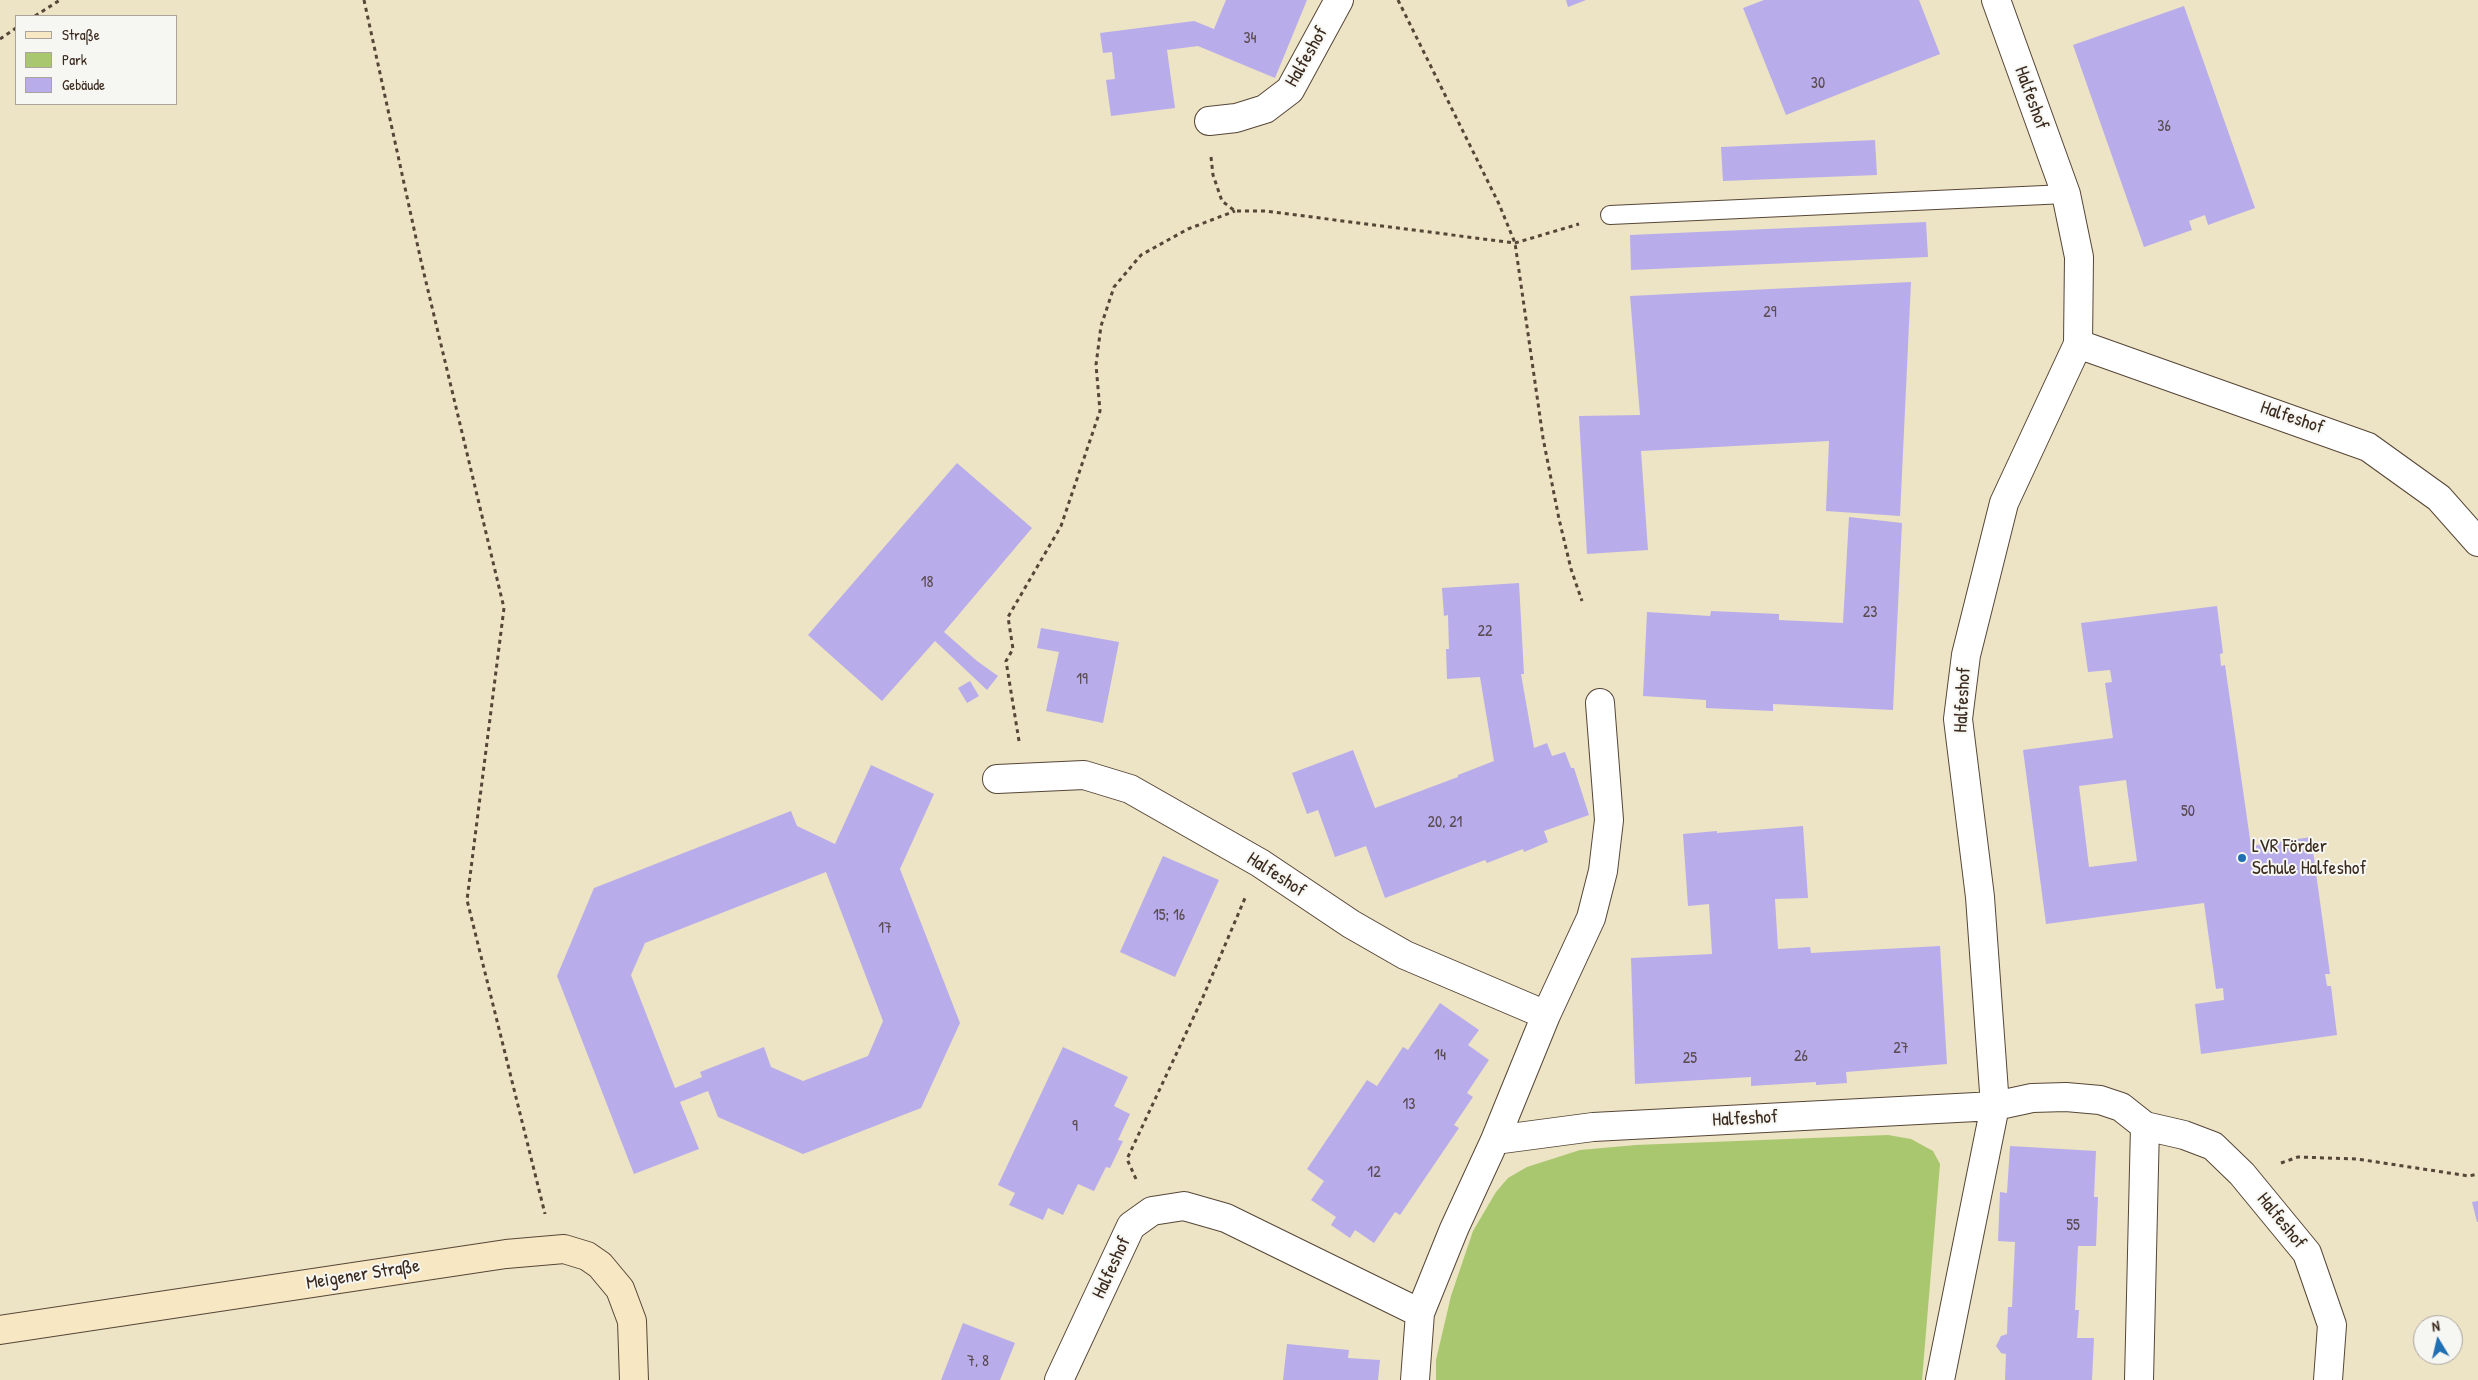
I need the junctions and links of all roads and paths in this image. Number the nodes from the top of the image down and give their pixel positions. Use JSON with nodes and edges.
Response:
{"nodes":[{"id":1,"x":60,"y":0,"type":"edge"},
{"id":2,"x":364,"y":0,"type":"edge"},
{"id":3,"x":1339,"y":0,"type":"edge"},
{"id":4,"x":1398,"y":0,"type":"edge"},
{"id":5,"x":1996,"y":0,"type":"edge"},
{"id":6,"x":37,"y":15,"type":"edge"},
{"id":7,"x":15,"y":29,"type":"edge"},
{"id":8,"x":0,"y":39,"type":"edge"},
{"id":9,"x":1209,"y":121,"type":"joint"},
{"id":10,"x":2066,"y":194,"type":"junction"},
{"id":11,"x":1235,"y":211,"type":"junction"},
{"id":12,"x":1610,"y":216,"type":"joint"},
{"id":13,"x":1515,"y":243,"type":"junction"},
{"id":14,"x":2078,"y":344,"type":"junction"},
{"id":15,"x":2478,"y":542,"type":"edge"},
{"id":16,"x":1582,"y":601,"type":"dead end"},
{"id":17,"x":1600,"y":703,"type":"dead end"},
{"id":18,"x":1025,"y":778,"type":"junction"},
{"id":19,"x":998,"y":779,"type":"dead end"},
{"id":20,"x":1260,"y":863,"type":"junction"},
{"id":21,"x":1546,"y":1015,"type":"junction"},
{"id":22,"x":1995,"y":1106,"type":"junction"},
{"id":23,"x":2145,"y":1126,"type":"junction"},
{"id":24,"x":1495,"y":1140,"type":"junction"},
{"id":25,"x":2242,"y":1174,"type":"junction"},
{"id":26,"x":2478,"y":1174,"type":"edge"},
{"id":27,"x":1152,"y":1211,"type":"junction"},
{"id":28,"x":564,"y":1249,"type":"junction"},
{"id":29,"x":1420,"y":1313,"type":"junction"},
{"id":30,"x":0,"y":1330,"type":"edge"},
{"id":31,"x":634,"y":1380,"type":"edge"},
{"id":32,"x":1059,"y":1380,"type":"edge"},
{"id":33,"x":1415,"y":1380,"type":"edge"},
{"id":34,"x":1940,"y":1380,"type":"edge"},
{"id":35,"x":2139,"y":1380,"type":"edge"},
{"id":36,"x":2328,"y":1380,"type":"edge"}],
"edges":[{"from":1,"to":6,"type":"path"},
{"from":2,"to":28,"type":"path"},
{"from":3,"to":9,"type":"street","name":"Halfeshof"},
{"from":4,"to":13,"type":"path"},
{"from":5,"to":10,"type":"street","name":"Halfeshof"},
{"from":7,"to":8,"type":"path"},
{"from":9,"to":11,"type":"path"},
{"from":10,"to":12,"type":"lane"},
{"from":10,"to":14,"type":"street","name":"Halfeshof"},
{"from":11,"to":13,"type":"path"},
{"from":11,"to":18,"type":"path"},
{"from":12,"to":13,"type":"path"},
{"from":13,"to":16,"type":"path"},
{"from":14,"to":15,"type":"street","name":"Halfeshof"},
{"from":14,"to":22,"type":"street","name":"Halfeshof"},
{"from":17,"to":21,"type":"street"},
{"from":18,"to":19,"type":"street","name":"Halfeshof"},
{"from":18,"to":20,"type":"street","name":"Halfeshof"},
{"from":20,"to":21,"type":"street","name":"Halfeshof"},
{"from":20,"to":27,"type":"path"},
{"from":21,"to":24,"type":"street"},
{"from":22,"to":23,"type":"street","name":"Halfeshof"},
{"from":22,"to":24,"type":"street","name":"Halfeshof"},
{"from":22,"to":34,"type":"street","name":"Halfeshof"},
{"from":23,"to":25,"type":"street","name":"Halfeshof"},
{"from":23,"to":35,"type":"street"},
{"from":24,"to":29,"type":"street"},
{"from":25,"to":26,"type":"path"},
{"from":25,"to":36,"type":"street","name":"Halfeshof"},
{"from":27,"to":29,"type":"street","name":"Halfeshof"},
{"from":27,"to":32,"type":"street","name":"Halfeshof"},
{"from":28,"to":30,"type":"street","name":"Meigener Straße"},
{"from":28,"to":31,"type":"street","name":"Meigener Straße"},
{"from":29,"to":33,"type":"street"}]}
